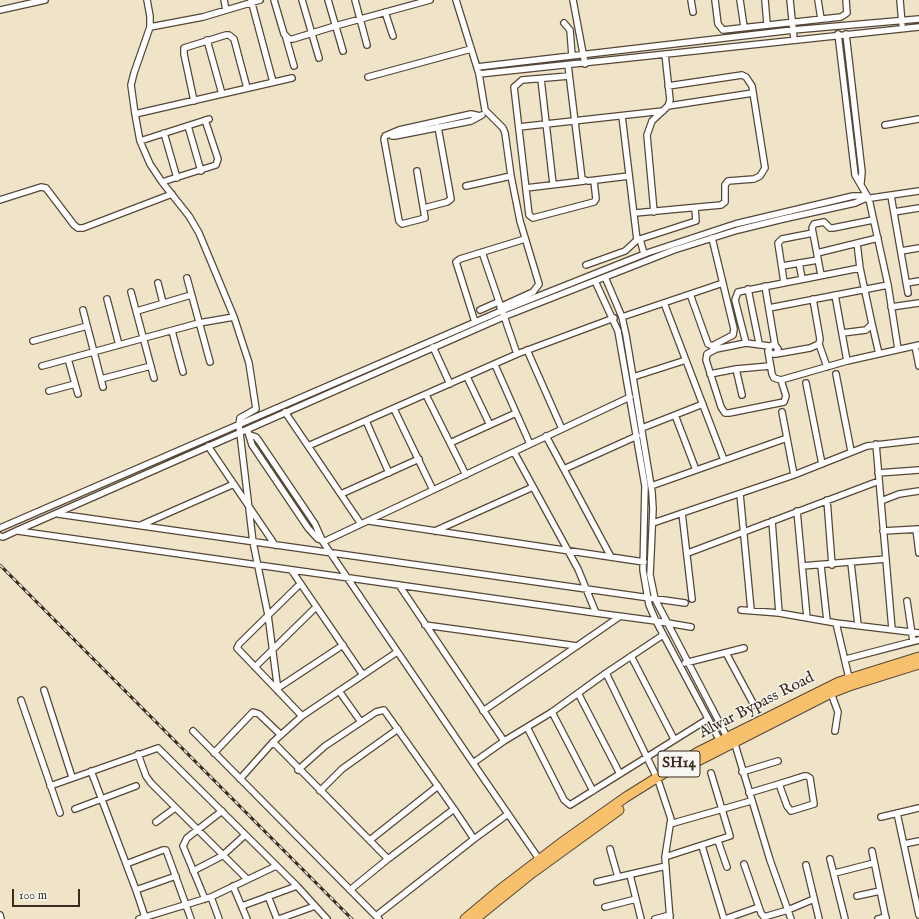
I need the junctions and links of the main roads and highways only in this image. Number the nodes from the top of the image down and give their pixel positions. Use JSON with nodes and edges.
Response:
{"nodes":[{"id":1,"x":919,"y":656,"type":"edge"},
{"id":2,"x":919,"y":664,"type":"edge"},
{"id":3,"x":727,"y":740,"type":"junction"},
{"id":4,"x":658,"y":780,"type":"junction"},
{"id":5,"x":465,"y":919,"type":"edge"},
{"id":6,"x":475,"y":919,"type":"edge"}],
"edges":[{"from":1,"to":3,"type":"main road","name":"Alwar Bypass Road","number":"SH14"},
{"from":2,"to":3,"type":"main road","name":"Alwar Bypass Road","number":"SH14"},
{"from":3,"to":4,"type":"main road","name":"Alwar Bypass Road","number":"SH14"},
{"from":3,"to":4,"type":"main road","name":"Alwar Bypass Road","number":"SH14"},
{"from":4,"to":5,"type":"main road","name":"Alwar Bypass Road","number":"SH14"},
{"from":4,"to":6,"type":"main road","name":"Alwar Bypass Road","number":"SH14"}]}
